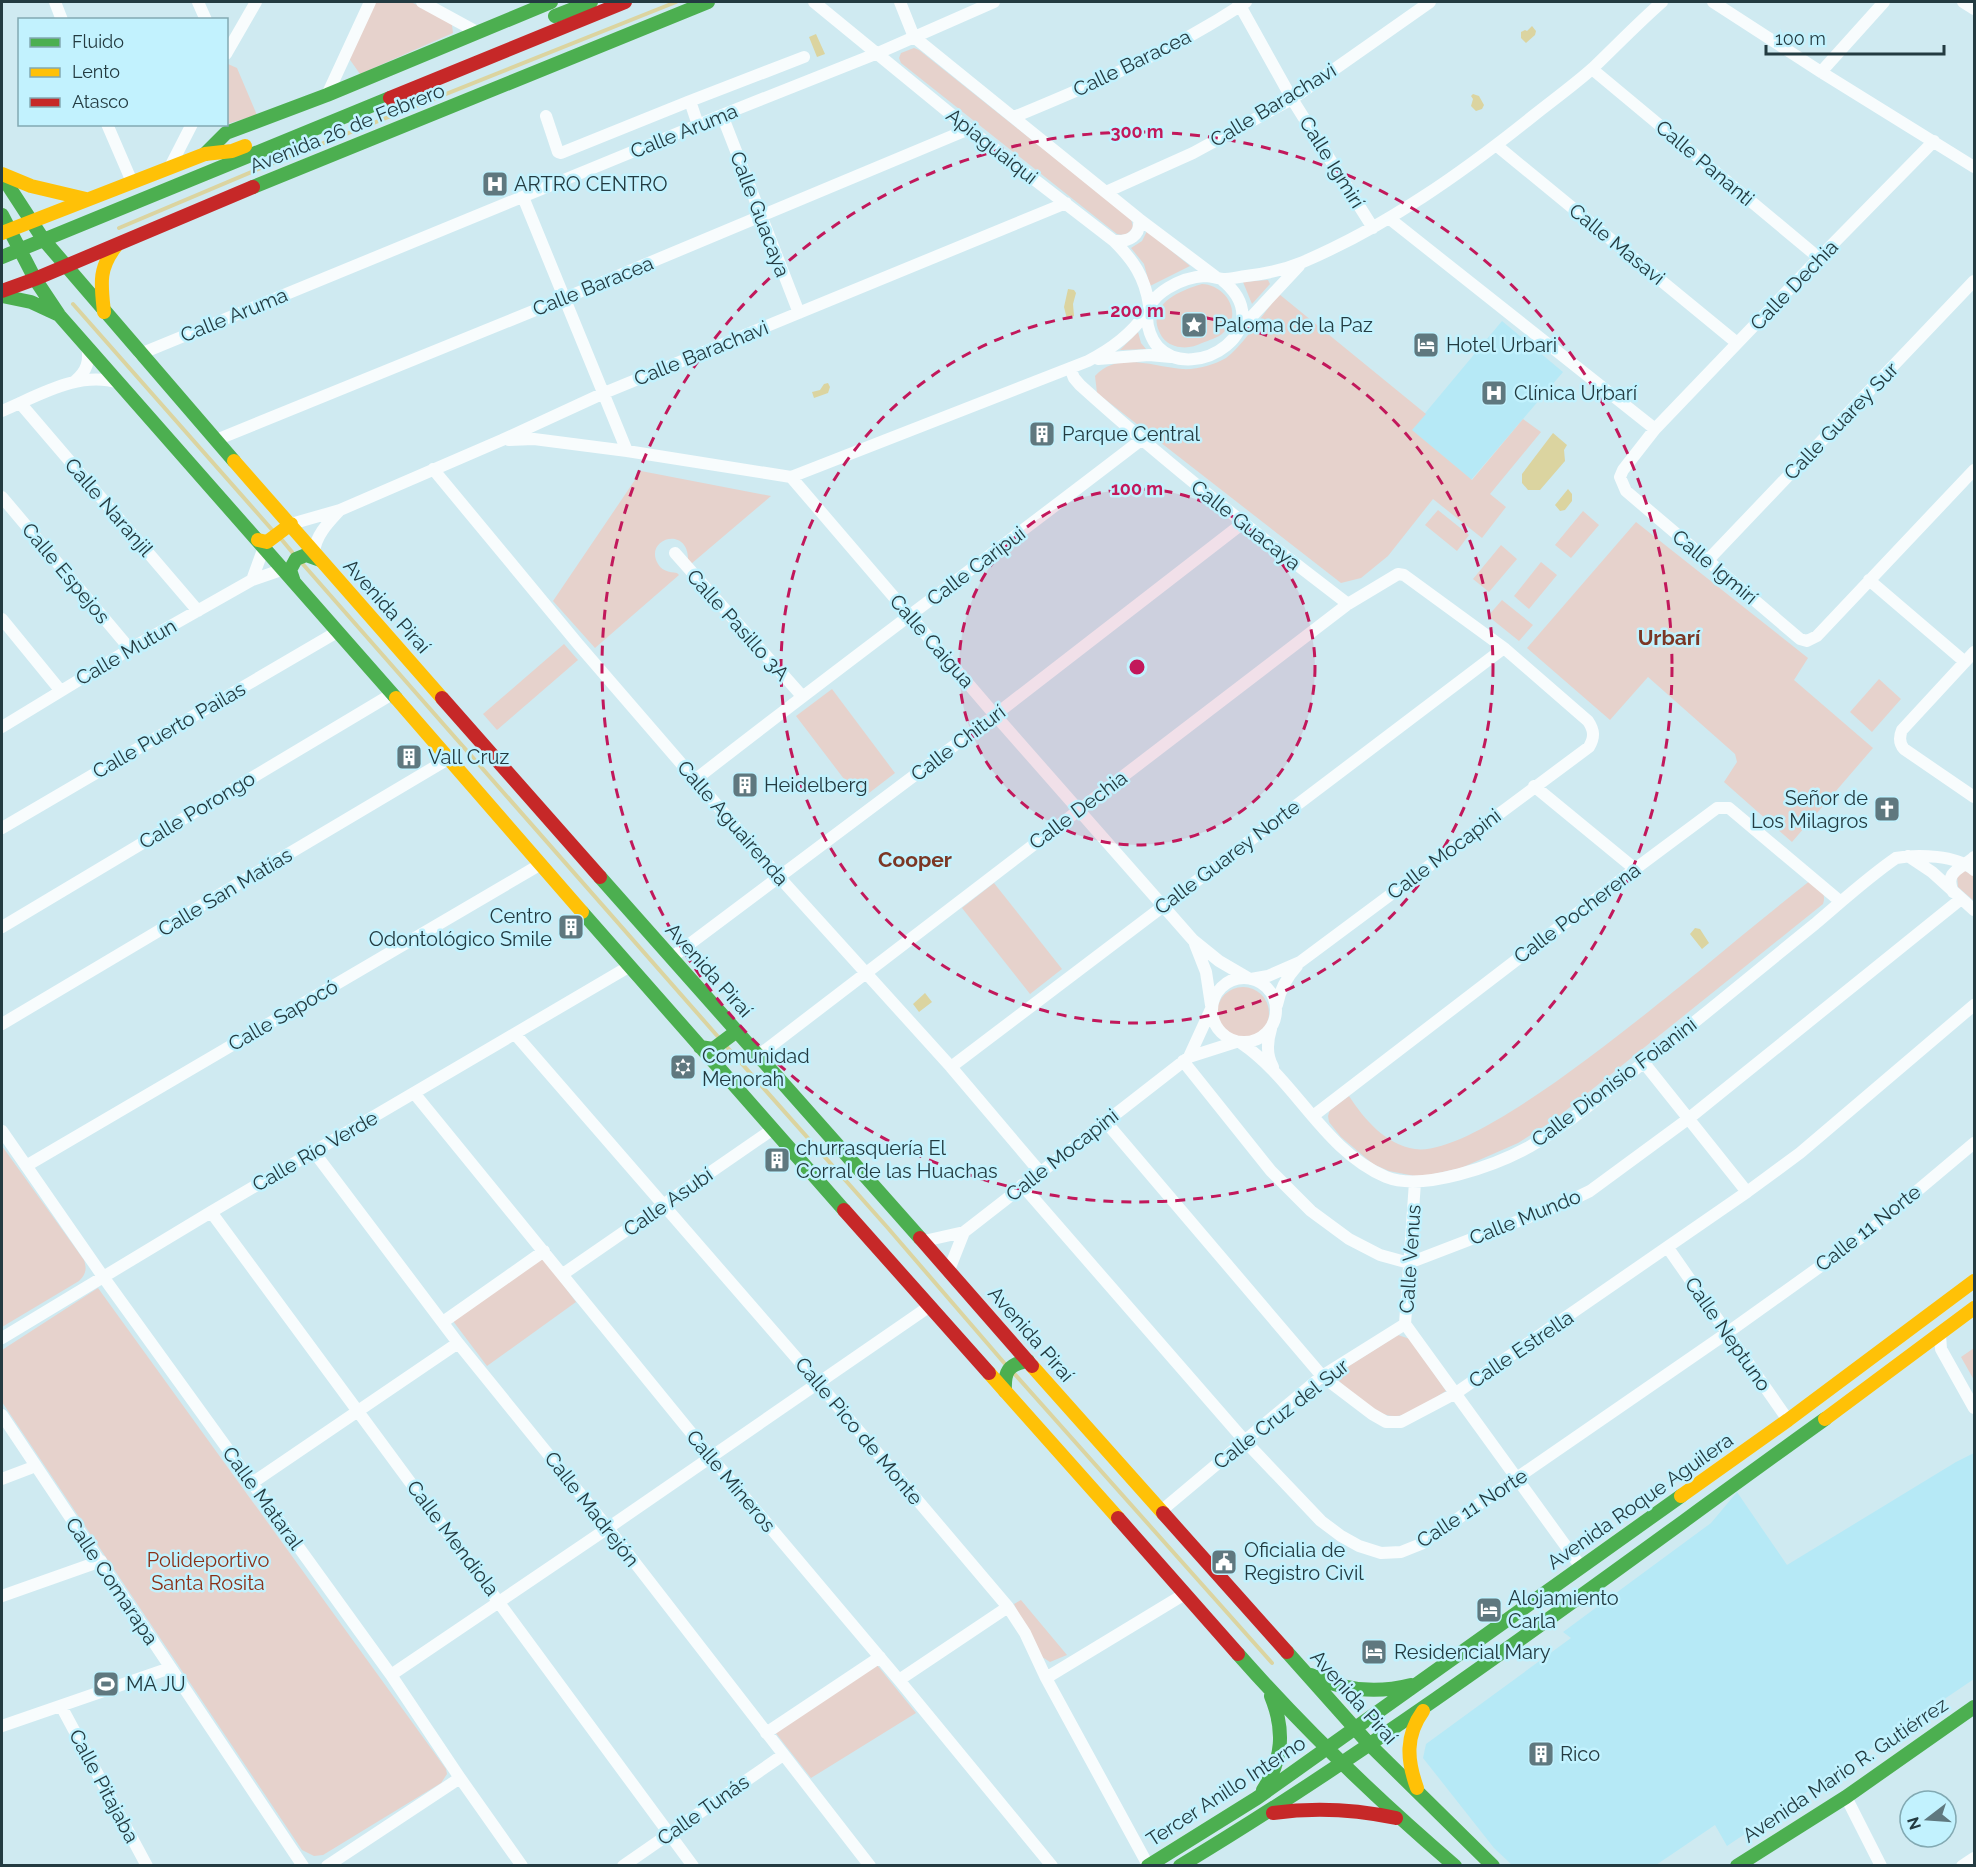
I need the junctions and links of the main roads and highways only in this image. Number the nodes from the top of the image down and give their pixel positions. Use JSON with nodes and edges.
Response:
{"nodes":[{"id":1,"x":551,"y":2,"type":"edge"},
{"id":2,"x":591,"y":2,"type":"edge"},
{"id":3,"x":625,"y":2,"type":"edge"},
{"id":4,"x":708,"y":2,"type":"edge"},
{"id":5,"x":400,"y":81,"type":"junction"},
{"id":6,"x":352,"y":84,"type":"junction"},
{"id":7,"x":205,"y":154,"type":"junction"},
{"id":8,"x":2,"y":175,"type":"edge"},
{"id":9,"x":86,"y":200,"type":"junction"},
{"id":10,"x":2,"y":215,"type":"edge"},
{"id":11,"x":31,"y":221,"type":"junction"},
{"id":12,"x":5,"y":232,"type":"edge"},
{"id":13,"x":43,"y":239,"type":"junction"},
{"id":14,"x":117,"y":245,"type":"junction"},
{"id":15,"x":20,"y":250,"type":"junction"},
{"id":16,"x":2,"y":257,"type":"edge"},
{"id":17,"x":65,"y":266,"type":"junction"},
{"id":18,"x":35,"y":279,"type":"junction"},
{"id":19,"x":2,"y":291,"type":"edge"},
{"id":20,"x":2,"y":296,"type":"edge"},
{"id":21,"x":104,"y":312,"type":"junction"},
{"id":22,"x":59,"y":315,"type":"junction"},
{"id":23,"x":291,"y":524,"type":"junction"},
{"id":24,"x":261,"y":543,"type":"junction"},
{"id":25,"x":317,"y":556,"type":"junction"},
{"id":26,"x":294,"y":582,"type":"junction"},
{"id":27,"x":733,"y":1034,"type":"junction"},
{"id":28,"x":700,"y":1047,"type":"junction"},
{"id":29,"x":1974,"y":1281,"type":"edge"},
{"id":30,"x":1974,"y":1308,"type":"edge"},
{"id":31,"x":1016,"y":1353,"type":"junction"},
{"id":32,"x":988,"y":1367,"type":"junction"},
{"id":33,"x":1005,"y":1387,"type":"junction"},
{"id":34,"x":1303,"y":1670,"type":"junction"},
{"id":35,"x":1418,"y":1684,"type":"junction"},
{"id":36,"x":1267,"y":1688,"type":"junction"},
{"id":37,"x":1431,"y":1702,"type":"junction"},
{"id":38,"x":1974,"y":1707,"type":"edge"},
{"id":39,"x":1355,"y":1728,"type":"junction"},
{"id":40,"x":1370,"y":1744,"type":"junction"},
{"id":41,"x":1325,"y":1749,"type":"junction"},
{"id":42,"x":1340,"y":1764,"type":"junction"},
{"id":43,"x":1257,"y":1798,"type":"junction"},
{"id":44,"x":1429,"y":1803,"type":"junction"},
{"id":45,"x":1266,"y":1814,"type":"junction"},
{"id":46,"x":1398,"y":1819,"type":"junction"},
{"id":47,"x":1148,"y":1866,"type":"edge"},
{"id":48,"x":1180,"y":1866,"type":"edge"},
{"id":49,"x":1455,"y":1866,"type":"edge"},
{"id":50,"x":1493,"y":1866,"type":"edge"},
{"id":51,"x":1737,"y":1866,"type":"edge"}],
"edges":[{"from":1,"to":6,"type":"main road","name":"Avenida 26 de Febrero"},
{"from":2,"to":5,"type":"main road","name":"Avenida 26 de Febrero"},
{"from":3,"to":13,"type":"main road","name":"Avenida 26 de Febrero"},
{"from":4,"to":14,"type":"main road","name":"Avenida 26 de Febrero"},
{"from":5,"to":6,"type":"main road"},
{"from":5,"to":7,"type":"main road","name":"Avenida 26 de Febrero"},
{"from":6,"to":7,"type":"main road","name":"Avenida 26 de Febrero"},
{"from":7,"to":9,"type":"main road","name":"Avenida 26 de Febrero"},
{"from":8,"to":9,"type":"main road"},
{"from":8,"to":11,"type":"main road","name":"Avenida Piraí"},
{"from":9,"to":11,"type":"main road","name":"Avenida 26 de Febrero"},
{"from":10,"to":12,"type":"main road"},
{"from":11,"to":12,"type":"main road","name":"Avenida 26 de Febrero"},
{"from":11,"to":13,"type":"main road","name":"Avenida Piraí"},
{"from":12,"to":15,"type":"main road"},
{"from":13,"to":15,"type":"main road","name":"Avenida 26 de Febrero"},
{"from":13,"to":17,"type":"main road","name":"Avenida Piraí"},
{"from":14,"to":17,"type":"main road","name":"Avenida 26 de Febrero"},
{"from":14,"to":21,"type":"main road"},
{"from":15,"to":16,"type":"main road","name":"Avenida 26 de Febrero"},
{"from":15,"to":18,"type":"main road"},
{"from":17,"to":18,"type":"main road","name":"Avenida 26 de Febrero"},
{"from":17,"to":21,"type":"main road","name":"Avenida Piraí"},
{"from":18,"to":19,"type":"main road","name":"Avenida 26 de Febrero"},
{"from":18,"to":22,"type":"main road"},
{"from":20,"to":22,"type":"main road"},
{"from":21,"to":23,"type":"main road","name":"Avenida Piraí"},
{"from":22,"to":24,"type":"main road"},
{"from":23,"to":24,"type":"main road"},
{"from":23,"to":25,"type":"main road","name":"Avenida Piraí"},
{"from":24,"to":26,"type":"main road"},
{"from":25,"to":26,"type":"main road"},
{"from":25,"to":27,"type":"main road","name":"Avenida Piraí"},
{"from":26,"to":28,"type":"main road"},
{"from":27,"to":28,"type":"main road"},
{"from":27,"to":31,"type":"main road","name":"Avenida Piraí"},
{"from":28,"to":32,"type":"main road"},
{"from":29,"to":35,"type":"main road","name":"Avenida Roque Aguilera"},
{"from":30,"to":37,"type":"main road","name":"Avenida Roque Aguilera"},
{"from":31,"to":32,"type":"main road"},
{"from":31,"to":33,"type":"main road"},
{"from":31,"to":34,"type":"main road","name":"Avenida Piraí"},
{"from":32,"to":33,"type":"main road"},
{"from":33,"to":36,"type":"main road"},
{"from":34,"to":35,"type":"main road"},
{"from":34,"to":39,"type":"main road","name":"Avenida Piraí"},
{"from":35,"to":39,"type":"main road","name":"Avenida Roque Aguilera"},
{"from":36,"to":41,"type":"main road"},
{"from":36,"to":43,"type":"main road"},
{"from":37,"to":40,"type":"main road","name":"Avenida Roque Aguilera"},
{"from":37,"to":44,"type":"main road"},
{"from":38,"to":51,"type":"main road","name":"Avenida Mario R. Gutiérrez"},
{"from":39,"to":40,"type":"main road","name":"Avenida Piraí"},
{"from":39,"to":41,"type":"main road","name":"Avenida Roque Aguilera"},
{"from":40,"to":42,"type":"main road","name":"Avenida Roque Aguilera"},
{"from":40,"to":44,"type":"main road","name":"Avenida Piraí"},
{"from":41,"to":42,"type":"main road"},
{"from":41,"to":43,"type":"main road","name":"Tercer Anillo Interno"},
{"from":42,"to":45,"type":"main road","name":"Tercer Anillo Interno"},
{"from":42,"to":46,"type":"main road"},
{"from":43,"to":47,"type":"main road","name":"Tercer Anillo Interno"},
{"from":44,"to":50,"type":"main road","name":"Avenida Piraí"},
{"from":45,"to":46,"type":"main road"},
{"from":45,"to":48,"type":"main road","name":"Tercer Anillo Interno"},
{"from":46,"to":49,"type":"main road"}]}
